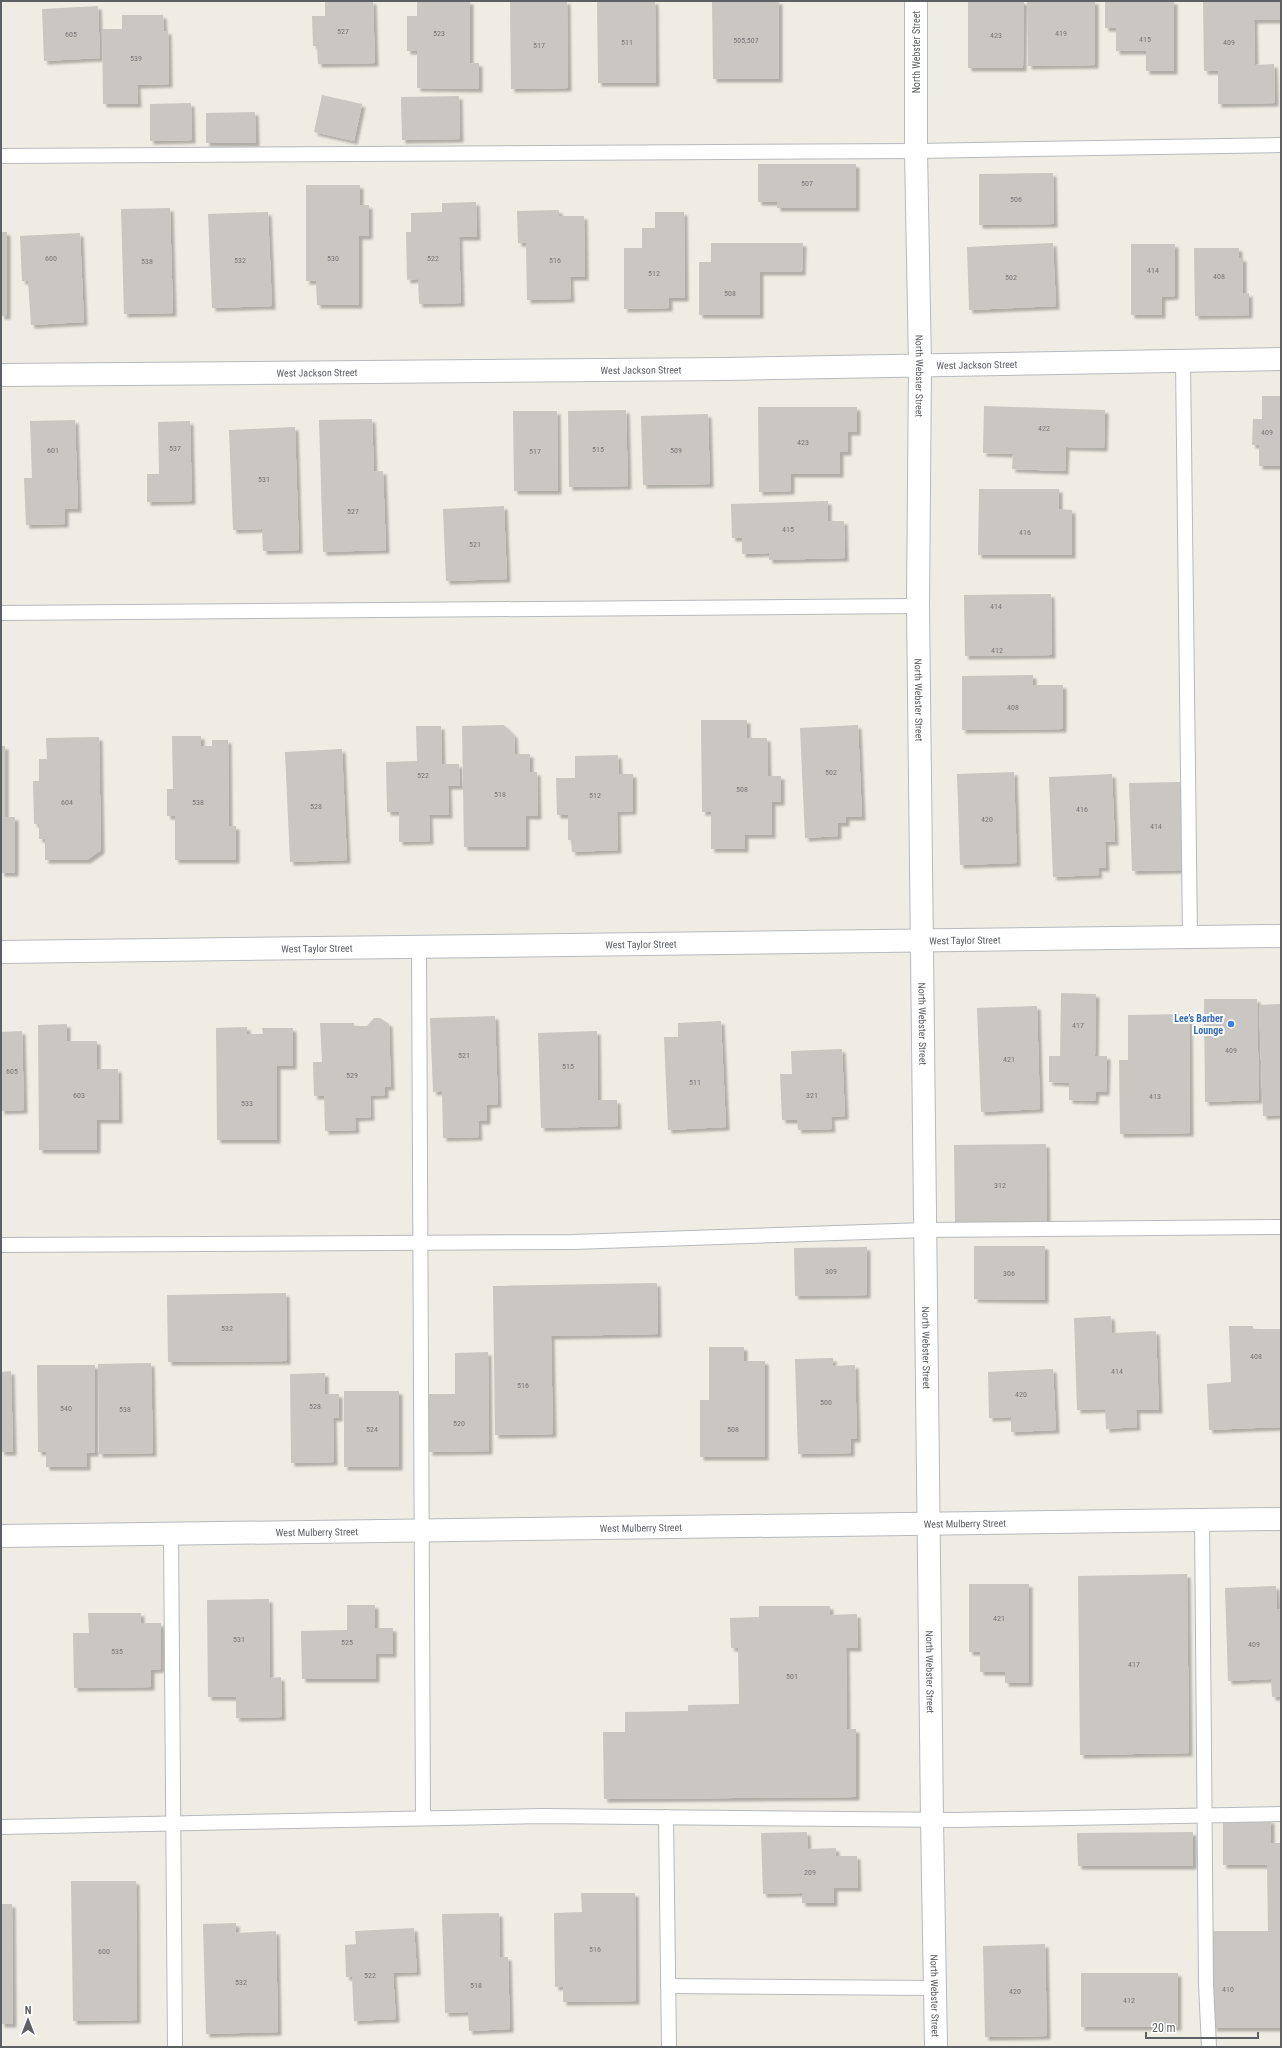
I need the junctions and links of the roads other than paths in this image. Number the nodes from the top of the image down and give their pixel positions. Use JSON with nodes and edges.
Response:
{"nodes":[{"id":1,"x":916,"y":1,"type":"edge"},
{"id":2,"x":1281,"y":145,"type":"edge"},
{"id":3,"x":916,"y":151,"type":"junction"},
{"id":4,"x":1,"y":156,"type":"edge"},
{"id":5,"x":1281,"y":359,"type":"edge"},
{"id":6,"x":1183,"y":361,"type":"junction"},
{"id":7,"x":920,"y":365,"type":"junction"},
{"id":8,"x":1,"y":375,"type":"edge"},
{"id":9,"x":918,"y":606,"type":"junction"},
{"id":10,"x":1,"y":612,"type":"edge"},
{"id":11,"x":1281,"y":936,"type":"edge"},
{"id":12,"x":1190,"y":937,"type":"junction"},
{"id":13,"x":922,"y":940,"type":"junction"},
{"id":14,"x":419,"y":946,"type":"junction"},
{"id":15,"x":1,"y":952,"type":"edge"},
{"id":16,"x":1281,"y":1228,"type":"edge"},
{"id":17,"x":925,"y":1230,"type":"junction"},
{"id":18,"x":420,"y":1243,"type":"junction"},
{"id":19,"x":1,"y":1244,"type":"edge"},
{"id":20,"x":1202,"y":1519,"type":"junction"},
{"id":21,"x":1281,"y":1519,"type":"edge"},
{"id":22,"x":930,"y":1523,"type":"junction"},
{"id":23,"x":422,"y":1530,"type":"junction"},
{"id":24,"x":171,"y":1533,"type":"junction"},
{"id":25,"x":1,"y":1536,"type":"edge"},
{"id":26,"x":1281,"y":1814,"type":"edge"},
{"id":27,"x":666,"y":1817,"type":"junction"},
{"id":28,"x":1206,"y":1817,"type":"junction"},
{"id":29,"x":423,"y":1818,"type":"junction"},
{"id":30,"x":932,"y":1820,"type":"junction"},
{"id":31,"x":173,"y":1824,"type":"junction"},
{"id":32,"x":1,"y":1827,"type":"edge"},
{"id":33,"x":668,"y":1986,"type":"junction"},
{"id":34,"x":935,"y":1988,"type":"junction"},
{"id":35,"x":174,"y":2047,"type":"edge"},
{"id":36,"x":669,"y":2047,"type":"edge"},
{"id":37,"x":936,"y":2047,"type":"edge"},
{"id":38,"x":1210,"y":2047,"type":"edge"}],
"edges":[{"from":1,"to":3,"type":"street","name":"North Webster Street"},
{"from":2,"to":3,"type":"lane"},
{"from":3,"to":4,"type":"lane"},
{"from":3,"to":7,"type":"street","name":"North Webster Street"},
{"from":5,"to":6,"type":"street","name":"West Jackson Street"},
{"from":6,"to":7,"type":"street","name":"West Jackson Street"},
{"from":6,"to":12,"type":"lane"},
{"from":7,"to":8,"type":"street","name":"West Jackson Street"},
{"from":7,"to":9,"type":"street","name":"North Webster Street"},
{"from":9,"to":10,"type":"lane"},
{"from":9,"to":13,"type":"street","name":"North Webster Street"},
{"from":11,"to":12,"type":"street","name":"West Taylor Street"},
{"from":12,"to":13,"type":"street","name":"West Taylor Street"},
{"from":13,"to":14,"type":"street","name":"West Taylor Street"},
{"from":13,"to":17,"type":"street","name":"North Webster Street"},
{"from":14,"to":15,"type":"street","name":"West Taylor Street"},
{"from":14,"to":18,"type":"lane"},
{"from":16,"to":17,"type":"lane"},
{"from":17,"to":18,"type":"lane"},
{"from":17,"to":22,"type":"street","name":"North Webster Street"},
{"from":18,"to":19,"type":"lane"},
{"from":18,"to":23,"type":"lane"},
{"from":20,"to":21,"type":"street","name":"West Mulberry Street"},
{"from":20,"to":22,"type":"street","name":"West Mulberry Street"},
{"from":20,"to":28,"type":"lane"},
{"from":22,"to":23,"type":"street","name":"West Mulberry Street"},
{"from":22,"to":30,"type":"street","name":"North Webster Street"},
{"from":23,"to":24,"type":"street","name":"West Mulberry Street"},
{"from":23,"to":29,"type":"lane"},
{"from":24,"to":25,"type":"street","name":"West Mulberry Street"},
{"from":24,"to":31,"type":"lane"},
{"from":26,"to":28,"type":"lane"},
{"from":27,"to":29,"type":"lane"},
{"from":27,"to":30,"type":"lane"},
{"from":27,"to":33,"type":"lane"},
{"from":28,"to":30,"type":"lane"},
{"from":28,"to":38,"type":"lane"},
{"from":29,"to":31,"type":"lane"},
{"from":30,"to":34,"type":"street","name":"North Webster Street"},
{"from":31,"to":32,"type":"lane"},
{"from":31,"to":35,"type":"lane"},
{"from":33,"to":34,"type":"lane"},
{"from":33,"to":36,"type":"lane"},
{"from":34,"to":37,"type":"street","name":"North Webster Street"}]}
